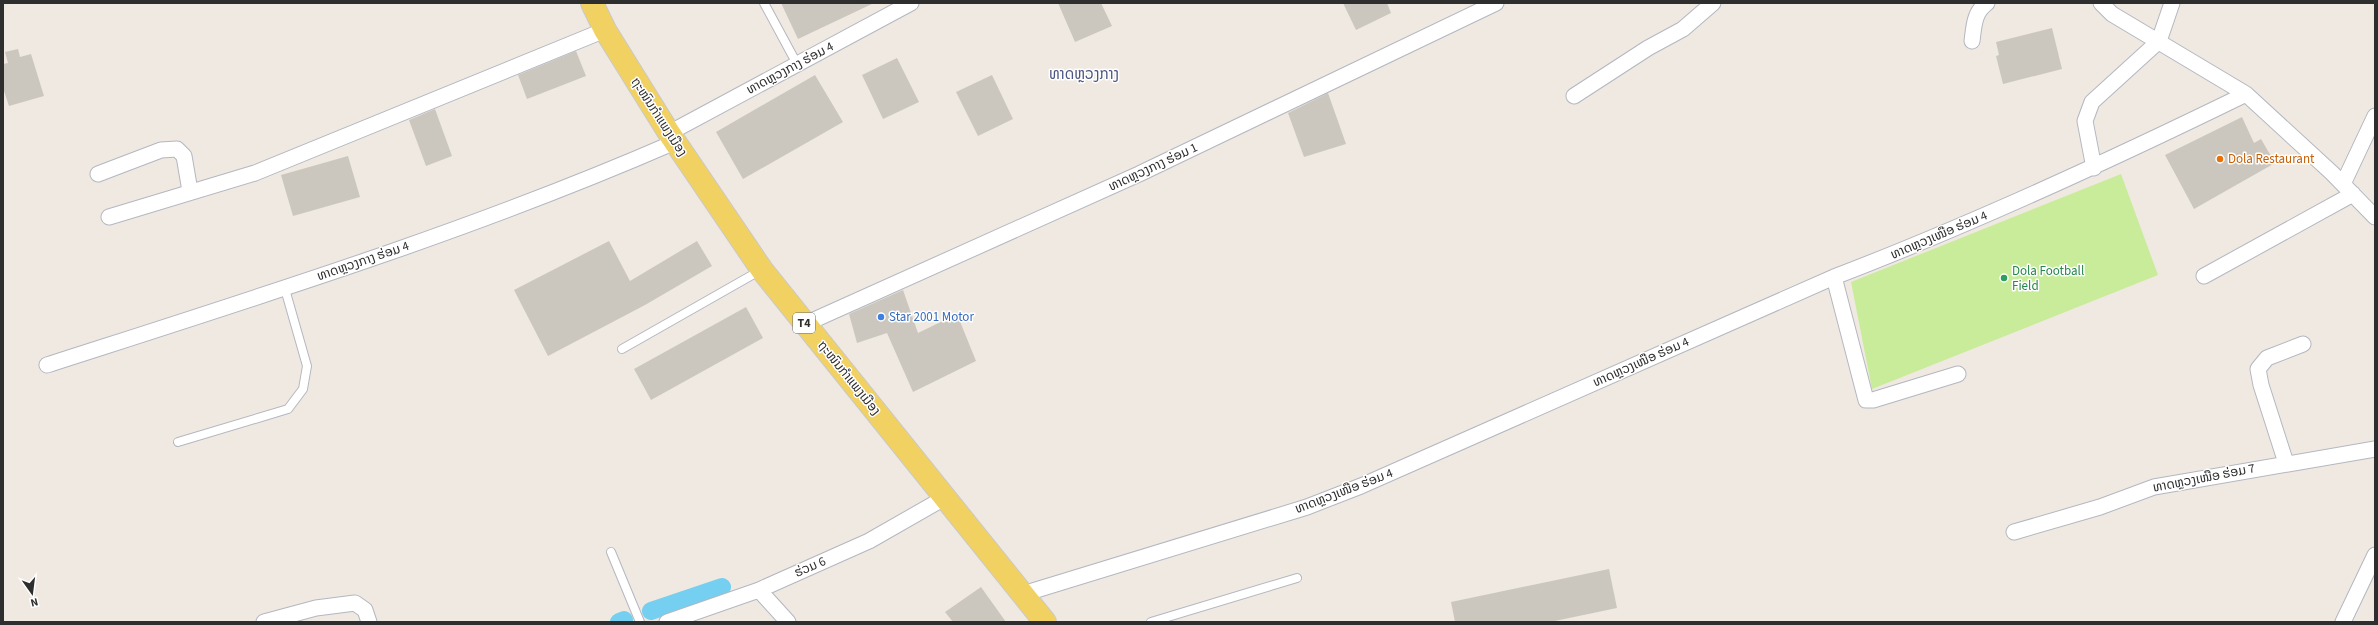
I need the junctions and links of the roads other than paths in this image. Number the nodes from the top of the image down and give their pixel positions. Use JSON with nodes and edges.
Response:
{"nodes":[{"id":1,"x":592,"y":3,"type":"edge"},
{"id":2,"x":764,"y":3,"type":"edge"},
{"id":3,"x":911,"y":3,"type":"edge"},
{"id":4,"x":1496,"y":3,"type":"edge"},
{"id":5,"x":1713,"y":3,"type":"edge"},
{"id":6,"x":1987,"y":3,"type":"edge"},
{"id":7,"x":2101,"y":3,"type":"edge"},
{"id":8,"x":2172,"y":3,"type":"edge"},
{"id":9,"x":605,"y":30,"type":"junction"},
{"id":10,"x":1972,"y":41,"type":"dead end"},
{"id":11,"x":2159,"y":41,"type":"junction"},
{"id":12,"x":797,"y":64,"type":"junction"},
{"id":13,"x":2246,"y":94,"type":"junction"},
{"id":14,"x":1574,"y":96,"type":"dead end"},
{"id":15,"x":2375,"y":116,"type":"edge"},
{"id":16,"x":672,"y":138,"type":"junction"},
{"id":17,"x":2094,"y":168,"type":"junction"},
{"id":18,"x":98,"y":174,"type":"dead end"},
{"id":19,"x":2348,"y":189,"type":"junction"},
{"id":20,"x":190,"y":191,"type":"junction"},
{"id":21,"x":109,"y":217,"type":"dead end"},
{"id":22,"x":2375,"y":218,"type":"edge"},
{"id":23,"x":762,"y":270,"type":"junction"},
{"id":24,"x":2204,"y":276,"type":"dead end"},
{"id":25,"x":1834,"y":277,"type":"junction"},
{"id":26,"x":285,"y":288,"type":"junction"},
{"id":27,"x":805,"y":324,"type":"junction"},
{"id":28,"x":2303,"y":344,"type":"dead end"},
{"id":29,"x":622,"y":349,"type":"dead end"},
{"id":30,"x":47,"y":365,"type":"dead end"},
{"id":31,"x":1958,"y":374,"type":"dead end"},
{"id":32,"x":178,"y":442,"type":"dead end"},
{"id":33,"x":2375,"y":449,"type":"edge"},
{"id":34,"x":2286,"y":463,"type":"junction"},
{"id":35,"x":946,"y":497,"type":"junction"},
{"id":36,"x":2014,"y":532,"type":"dead end"},
{"id":37,"x":611,"y":552,"type":"dead end"},
{"id":38,"x":2375,"y":555,"type":"edge"},
{"id":39,"x":1297,"y":578,"type":"dead end"},
{"id":40,"x":759,"y":590,"type":"junction"},
{"id":41,"x":1023,"y":594,"type":"junction"},
{"id":42,"x":264,"y":622,"type":"edge"},
{"id":43,"x":369,"y":622,"type":"edge"},
{"id":44,"x":640,"y":622,"type":"edge"},
{"id":45,"x":667,"y":622,"type":"edge"},
{"id":46,"x":788,"y":622,"type":"edge"},
{"id":47,"x":1045,"y":622,"type":"edge"},
{"id":48,"x":1151,"y":622,"type":"edge"},
{"id":49,"x":2343,"y":622,"type":"edge"}],
"edges":[{"from":1,"to":9,"type":"main road","name":"ຖະໜົນກຳແພງເມືອງ","number":"T4"},
{"from":2,"to":12,"type":"lane"},
{"from":3,"to":12,"type":"street","name":"ທາດຫຼວງກາງ ຮ່ອມ 4"},
{"from":4,"to":27,"type":"street","name":"ທາດຫຼວງກາງ ຮ່ອມ 1"},
{"from":5,"to":14,"type":"street"},
{"from":6,"to":10,"type":"street"},
{"from":7,"to":11,"type":"street"},
{"from":8,"to":11,"type":"street"},
{"from":9,"to":16,"type":"main road","name":"ຖະໜົນກຳແພງເມືອງ","number":"T4"},
{"from":9,"to":20,"type":"street"},
{"from":11,"to":13,"type":"street"},
{"from":11,"to":17,"type":"street"},
{"from":12,"to":16,"type":"street","name":"ທາດຫຼວງກາງ ຮ່ອມ 4"},
{"from":13,"to":17,"type":"street","name":"ທາດຫຼວງເໜືອ ຮ່ອມ 4"},
{"from":13,"to":19,"type":"street"},
{"from":15,"to":19,"type":"street"},
{"from":16,"to":23,"type":"main road","name":"ຖະໜົນກຳແພງເມືອງ","number":"T4"},
{"from":16,"to":26,"type":"street","name":"ທາດຫຼວງກາງ ຮ່ອມ 4"},
{"from":17,"to":25,"type":"street","name":"ທາດຫຼວງເໜືອ ຮ່ອມ 4"},
{"from":18,"to":20,"type":"street"},
{"from":19,"to":22,"type":"street"},
{"from":19,"to":24,"type":"street"},
{"from":20,"to":21,"type":"street"},
{"from":23,"to":27,"type":"main road","name":"ຖະໜົນກຳແພງເມືອງ","number":"T4"},
{"from":23,"to":29,"type":"lane"},
{"from":25,"to":31,"type":"street"},
{"from":25,"to":41,"type":"street","name":"ທາດຫຼວງເໜືອ ຮ່ອມ 4"},
{"from":26,"to":30,"type":"street","name":"ທາດຫຼວງກາງ ຮ່ອມ 4"},
{"from":26,"to":32,"type":"lane"},
{"from":27,"to":35,"type":"main road","name":"ຖະໜົນກຳແພງເມືອງ","number":"T4"},
{"from":28,"to":34,"type":"street"},
{"from":33,"to":34,"type":"street","name":"ທາດຫຼວງເໜືອ ຮ່ອມ 7"},
{"from":34,"to":36,"type":"street","name":"ທາດຫຼວງເໜືອ ຮ່ອມ 7"},
{"from":35,"to":40,"type":"street","name":"ຮ່ວມ 6"},
{"from":35,"to":41,"type":"main road","name":"ຖະໜົນກຳແພງເມືອງ","number":"T4"},
{"from":37,"to":44,"type":"lane"},
{"from":38,"to":49,"type":"street"},
{"from":39,"to":48,"type":"lane"},
{"from":40,"to":45,"type":"street","name":"ຮ່ວມ 6"},
{"from":40,"to":46,"type":"street"},
{"from":41,"to":47,"type":"main road","name":"ຖະໜົນກຳແພງເມືອງ","number":"T4"},
{"from":42,"to":43,"type":"street"}]}
